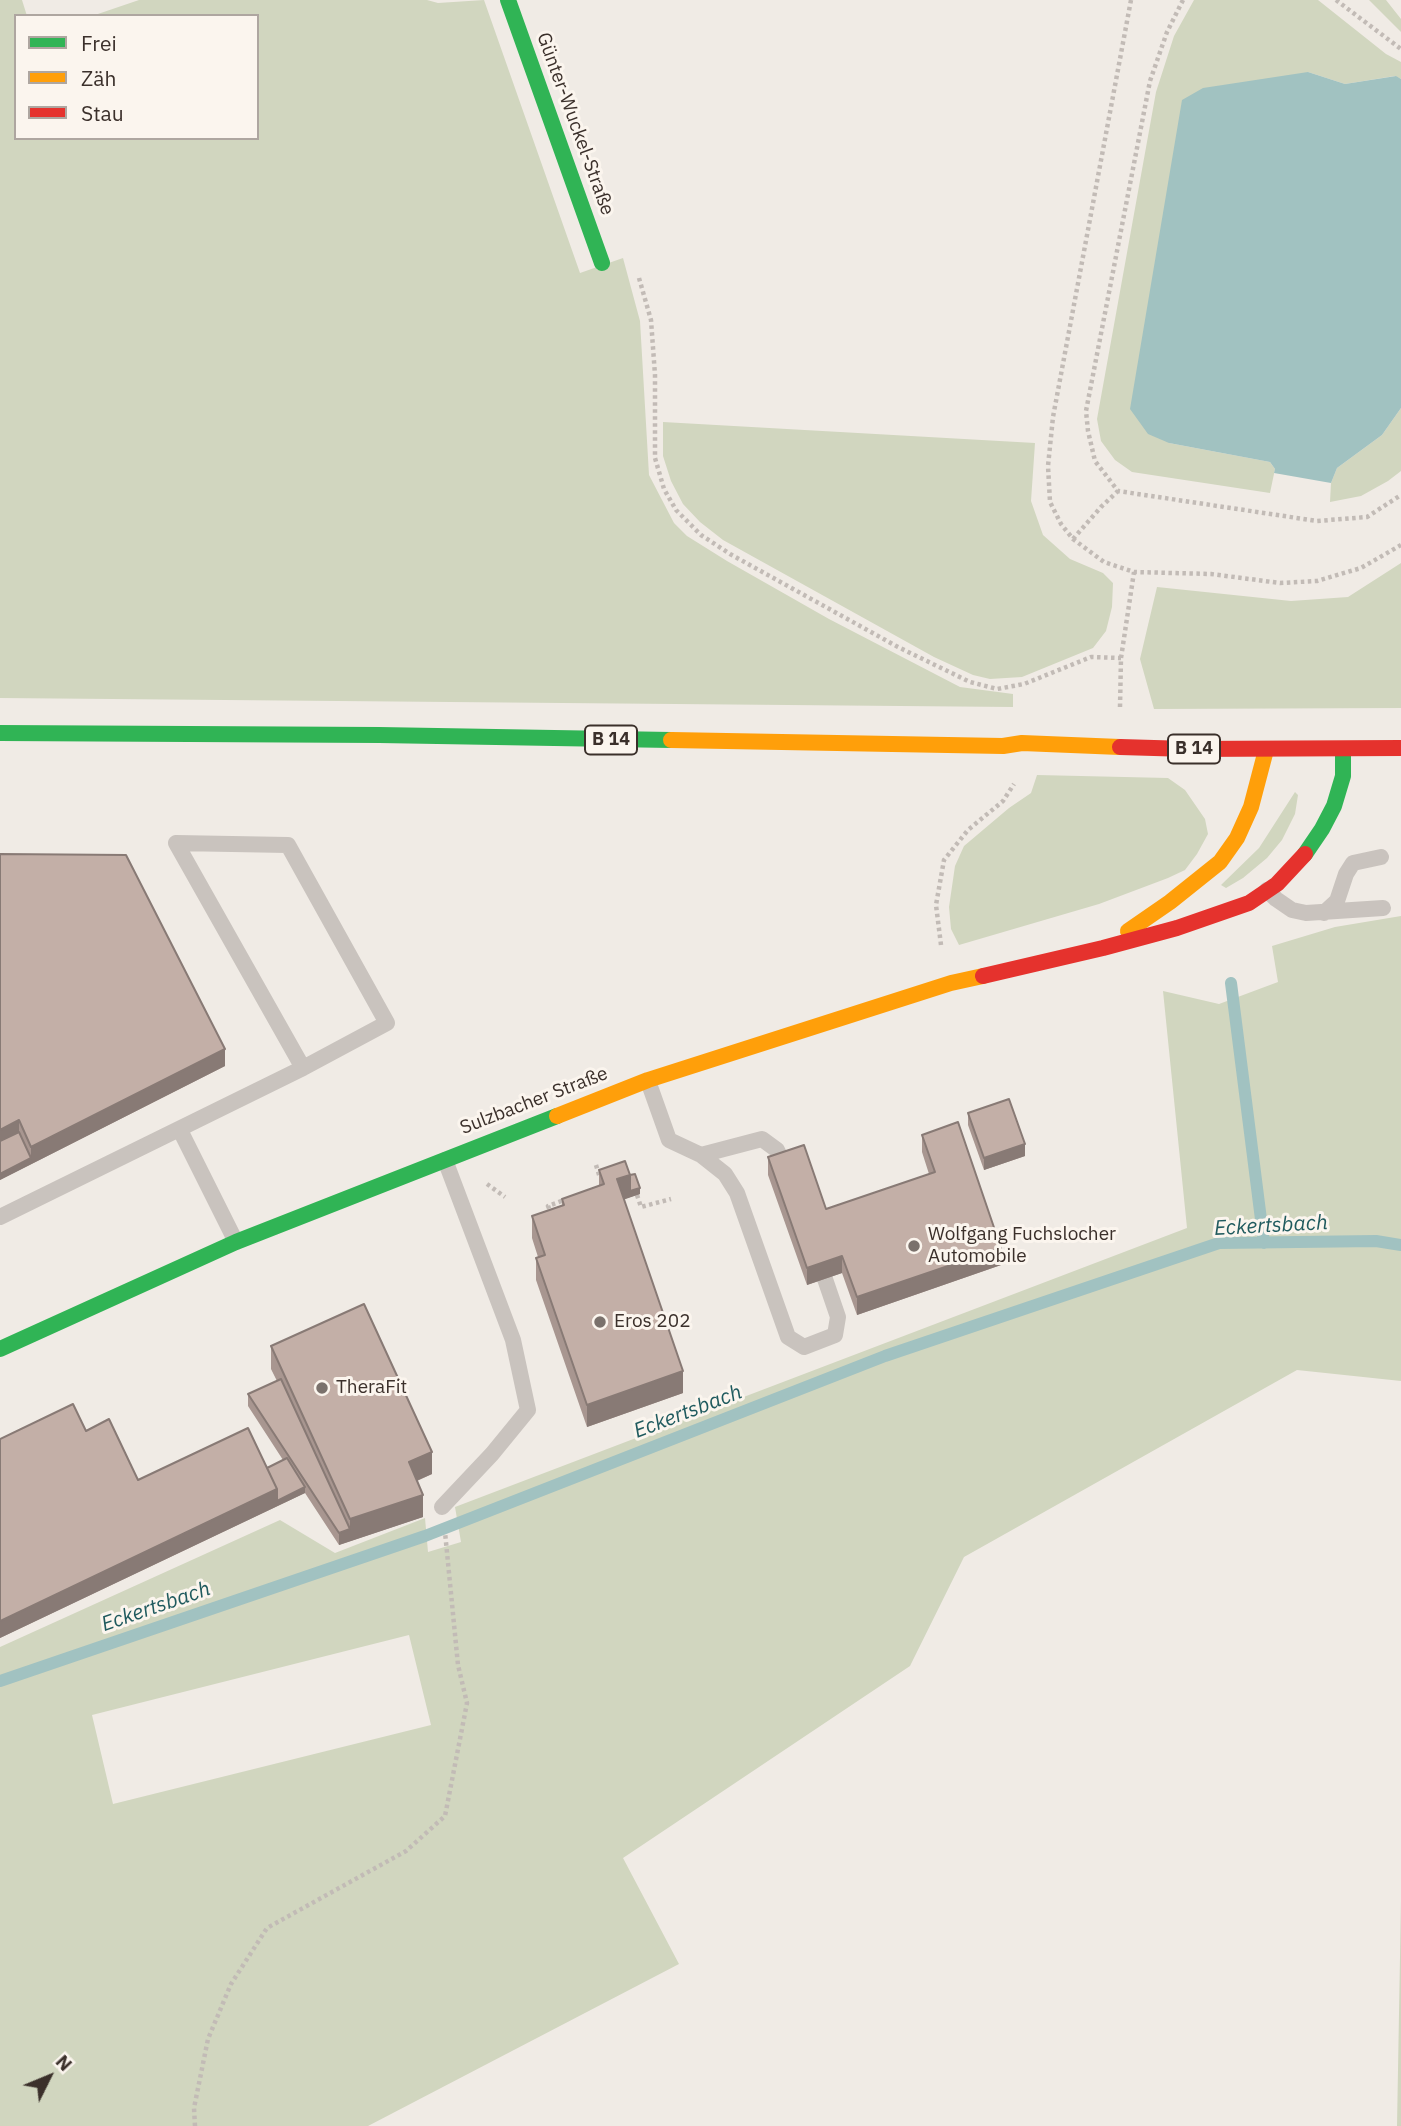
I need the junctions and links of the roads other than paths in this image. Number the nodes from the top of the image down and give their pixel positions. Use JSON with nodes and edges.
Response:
{"nodes":[{"id":1,"x":508,"y":0,"type":"edge"},
{"id":2,"x":602,"y":263,"type":"dead end"},
{"id":3,"x":0,"y":733,"type":"edge"},
{"id":4,"x":1401,"y":748,"type":"edge"},
{"id":5,"x":1343,"y":749,"type":"junction"},
{"id":6,"x":1266,"y":750,"type":"junction"},
{"id":7,"x":1381,"y":857,"type":"dead end"},
{"id":8,"x":1267,"y":890,"type":"junction"},
{"id":9,"x":1383,"y":908,"type":"dead end"},
{"id":10,"x":1324,"y":913,"type":"junction"},
{"id":11,"x":1103,"y":948,"type":"junction"},
{"id":12,"x":303,"y":1068,"type":"junction"},
{"id":13,"x":648,"y":1080,"type":"junction"},
{"id":14,"x":181,"y":1132,"type":"dead end"},
{"id":15,"x":701,"y":1155,"type":"junction"},
{"id":16,"x":444,"y":1159,"type":"junction"},
{"id":17,"x":786,"y":1168,"type":"edge"},
{"id":18,"x":0,"y":1217,"type":"edge"},
{"id":19,"x":236,"y":1242,"type":"junction"},
{"id":20,"x":825,"y":1279,"type":"edge"},
{"id":21,"x":0,"y":1349,"type":"edge"},
{"id":22,"x":442,"y":1507,"type":"dead end"}],
"edges":[{"from":1,"to":2,"type":"street","name":"Günter-Wuckel-Straße"},
{"from":3,"to":6,"type":"street","number":"B 14"},
{"from":4,"to":5,"type":"street","number":"B 14"},
{"from":5,"to":6,"type":"street","number":"B 14"},
{"from":5,"to":8,"type":"street","name":"Sulzbacher Straße"},
{"from":6,"to":11,"type":"street"},
{"from":7,"to":10,"type":"lane"},
{"from":8,"to":10,"type":"lane"},
{"from":8,"to":11,"type":"street","name":"Sulzbacher Straße"},
{"from":9,"to":10,"type":"lane"},
{"from":11,"to":13,"type":"street","name":"Sulzbacher Straße"},
{"from":12,"to":12,"type":"lane"},
{"from":12,"to":18,"type":"lane"},
{"from":13,"to":15,"type":"lane"},
{"from":13,"to":16,"type":"street","name":"Sulzbacher Straße"},
{"from":14,"to":19,"type":"lane"},
{"from":15,"to":17,"type":"lane"},
{"from":15,"to":20,"type":"lane"},
{"from":16,"to":19,"type":"street","name":"Sulzbacher Straße"},
{"from":16,"to":22,"type":"lane"},
{"from":19,"to":21,"type":"street","name":"Sulzbacher Straße"}]}
